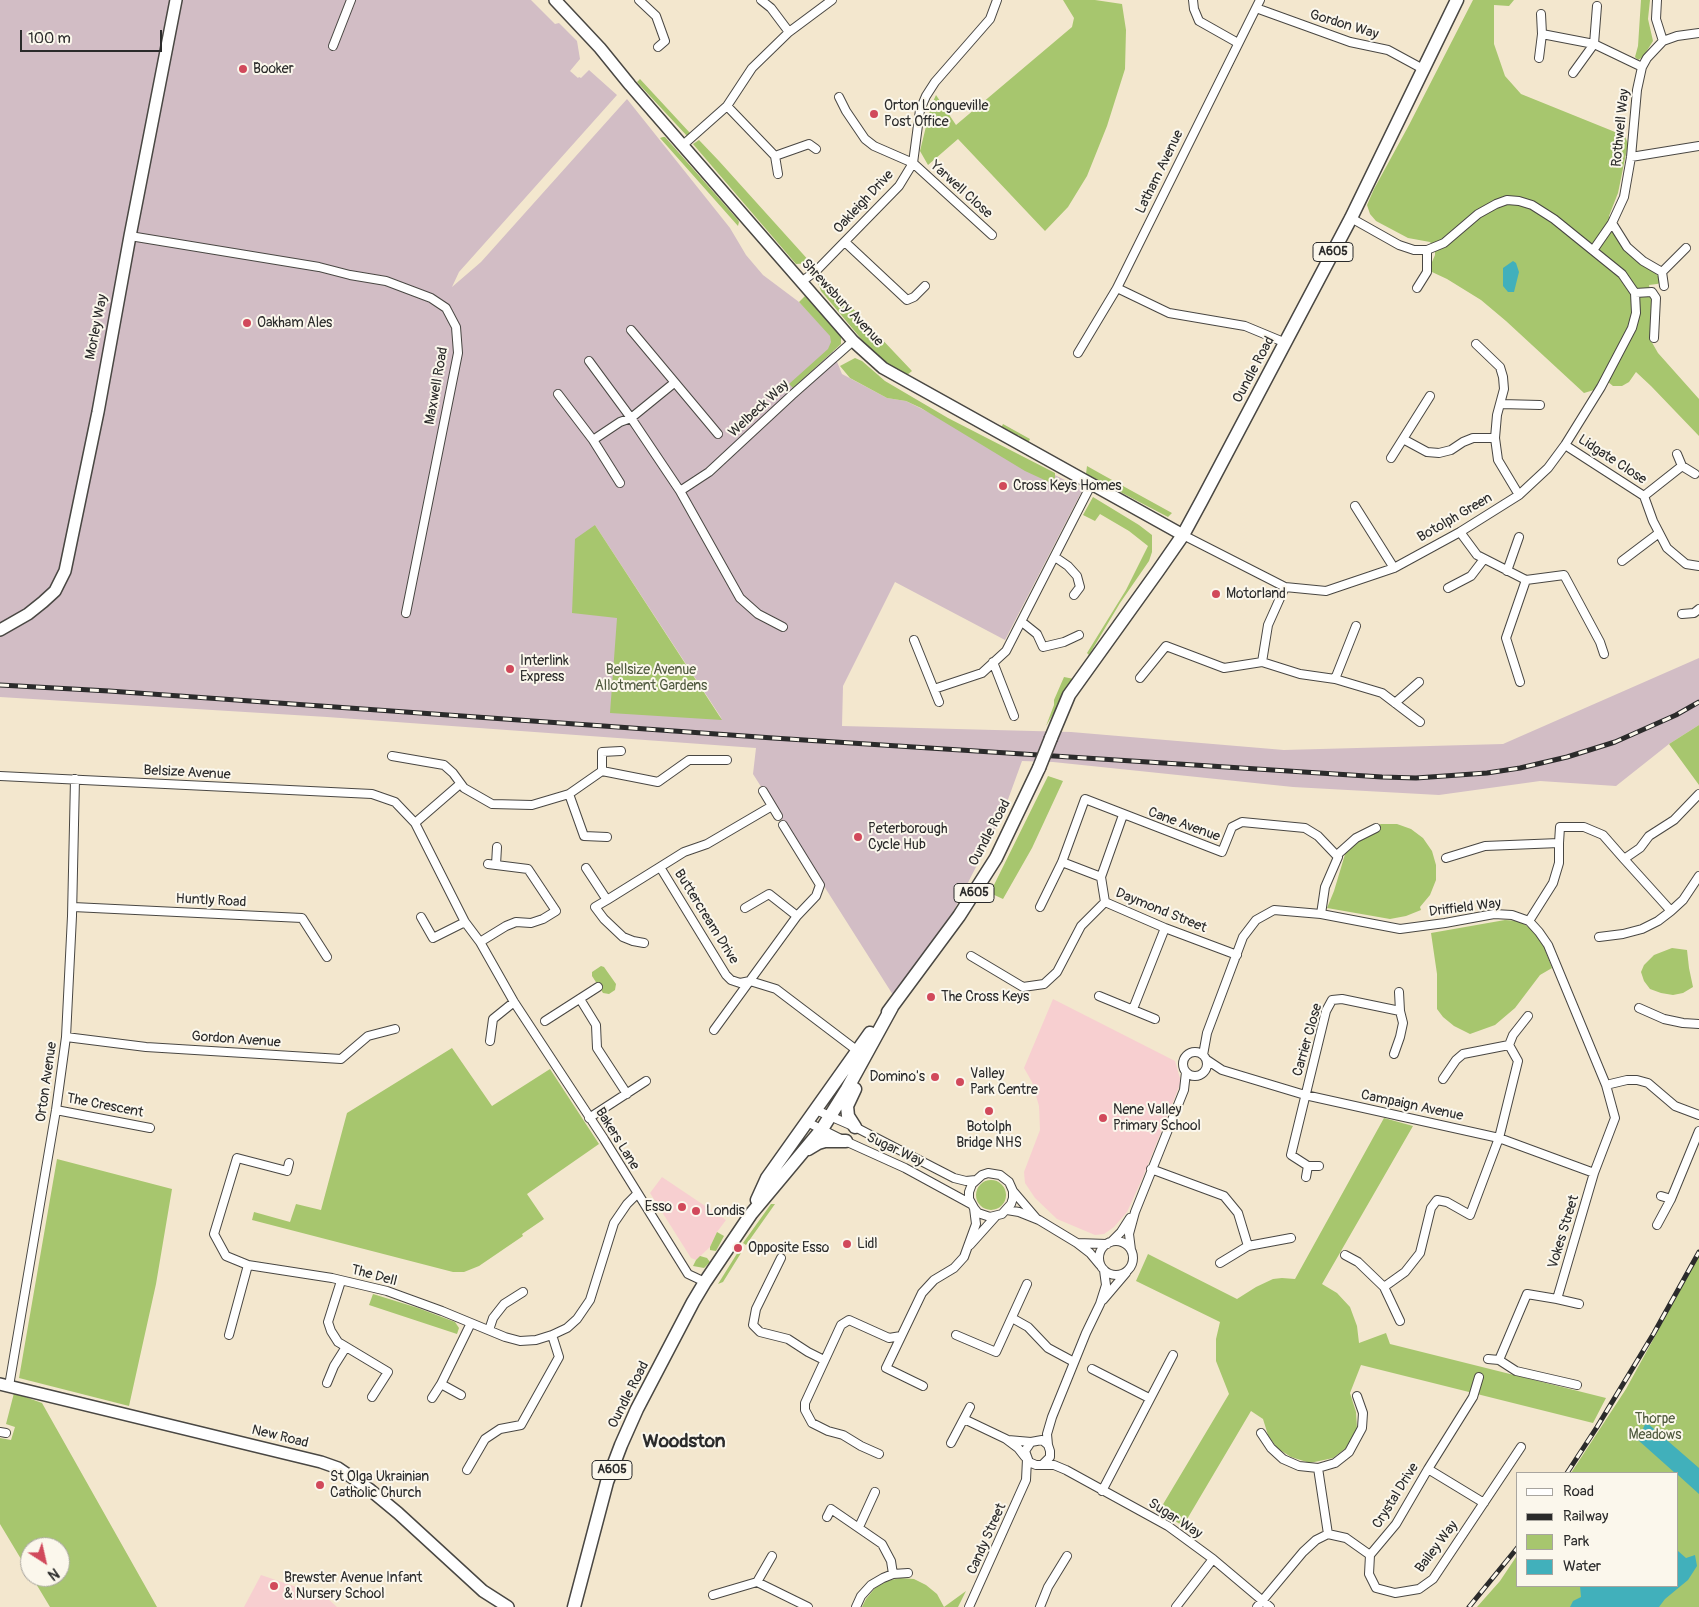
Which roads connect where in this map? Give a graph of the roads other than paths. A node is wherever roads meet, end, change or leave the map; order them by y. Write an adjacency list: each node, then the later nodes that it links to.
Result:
1 (176, 0): 39 (street, Morley Way)
2 (351, 0): 21 (street)
3 (555, 0): 29 (street, Shrewsbury Avenue)
4 (639, 0): 22 (street)
5 (761, 0): 15 (street)
6 (832, 0): 15 (street)
7 (997, 0): 34 (street, Oakleigh Drive)
8 (1193, 0): 19 (street)
9 (1260, 0): 13 (street, Latham Avenue)
10 (1457, 0): 25 (main road, Oundle Road / A605)
11 (1657, 0): 18 (street)
12 (1598, 6): 20 (street)
13 (1256, 8): 19 (street, Latham Avenue); 25 (street, Gordon Way)
14 (1541, 14): 16 (street)
15 (789, 32): 28 (street)
16 (1542, 34): 20 (street); 23 (street)
17 (1699, 34): 18 (street)
18 (1663, 41): 24 (street, Rothwell Way)
19 (1238, 44): 48 (street, Latham Avenue)
20 (1594, 44): 24 (street); 26 (street)
21 (333, 46)
22 (658, 47)
23 (1539, 58)
24 (1642, 66): 33 (street, Rothwell Way)
25 (1423, 69): 36 (main road, Oundle Road / A605)
26 (1573, 74)
27 (839, 97): 34 (street, Yarwell Close)
28 (727, 106): 29 (street); 32 (street)
29 (683, 146): 45 (street, Shrewsbury Avenue)
30 (1699, 146): 33 (street)
31 (816, 149): 32 (street)
32 (775, 156): 35 (street)
33 (1631, 157): 37 (street, Rothwell Way)
34 (913, 163): 38 (street, Yarwell Close); 40 (street, Oakleigh Drive)
35 (778, 174)
36 (1351, 218): 42 (street); 54 (main road, Oundle Road / A605)
37 (1612, 223): 43 (street, Rothwell Way); 44 (street)
38 (992, 235)
39 (130, 236): 94 (street, Maxwell Road); 99 (street, Morley Way)
40 (845, 242): 45 (street, Oakleigh Drive); 46 (street)
41 (1686, 248): 44 (street)
42 (1427, 250): 43 (street); 49 (street)
43 (1594, 250): 50 (street)
44 (1662, 272): 47 (street)
45 (801, 282): 53 (street, Shrewsbury Avenue)
46 (925, 286)
47 (1664, 286)
48 (1117, 288): 54 (street); 56 (street, Latham Avenue)
49 (1417, 288)
50 (1635, 293): 52 (street); 68 (street, Botolph Green)
51 (631, 330): 58 (street, Welbeck Way)
52 (1654, 338)
53 (853, 341): 74 (street, Shrewsbury Avenue); 75 (street, Welbeck Way)
54 (1286, 343): 81 (main road, Oundle Road / A605)
55 (1476, 344): 61 (street)
56 (1078, 353)
57 (589, 361): 63 (street)
58 (674, 383): 63 (street); 64 (street, Welbeck Way)
59 (558, 394): 67 (street)
60 (1430, 396): 66 (street)
61 (1501, 404): 62 (street); 65 (street)
62 (1540, 405)
63 (631, 418): 67 (street); 75 (street)
64 (718, 434)
65 (1495, 438): 66 (street); 76 (street)
66 (1402, 439): 70 (street)
67 (593, 440): 73 (street)
68 (1565, 444): 76 (street, Botolph Green); 77 (street, Lidgate Close)
69 (1678, 454): 71 (street)
70 (1391, 458)
71 (1682, 466): 72 (street); 77 (street, Lidgate Close)
72 (1695, 474)
73 (620, 483)
74 (1092, 483): 81 (street, Shrewsbury Avenue); 83 (street)
75 (680, 491): 98 (street)
76 (1519, 495): 79 (street, Botolph Green)
77 (1644, 496): 80 (street, Lidgate Close)
78 (1355, 506): 87 (street)
79 (1460, 532): 84 (street); 87 (street, Botolph Green)
80 (1659, 533): 85 (street); 86 (street, Lidgate Close)
81 (1183, 535): 90 (street, Botolph Green); 170 (main road, Oundle Road / A605, bridge)
82 (1519, 537): 88 (street)
83 (1055, 557): 92 (street); 96 (street)
84 (1484, 559): 88 (street); 91 (street)
85 (1622, 561)
86 (1699, 566)
87 (1394, 568): 90 (street, Botolph Green)
88 (1507, 571): 89 (street)
89 (1526, 580): 102 (street); 108 (street)
90 (1286, 587): 104 (street)
91 (1448, 588)
92 (1074, 595)
93 (1699, 609): 95 (street)
94 (406, 613)
95 (1682, 614)
96 (1022, 622): 100 (street); 103 (street)
97 (1356, 626): 106 (street)
98 (783, 627)
99 (0, 630)
100 (1079, 635)
101 (914, 640): 109 (street)
102 (1604, 654)
103 (993, 662): 109 (street); 112 (street)
104 (1262, 662): 105 (street); 106 (street)
105 (1140, 678)
106 (1335, 679): 111 (street)
107 (1419, 682): 111 (street)
108 (1520, 682)
109 (934, 689): 110 (street)
110 (939, 702)
111 (1395, 703): 113 (street)
112 (1014, 716)
113 (1420, 722)
114 (621, 751): 117 (street)
115 (392, 756): 120 (street)
116 (727, 760): 117 (street)
117 (602, 771): 123 (street)
118 (0, 776): 119 (street, Belsize Avenue)
119 (74, 779): 122 (street, Belsize Avenue); 146 (street, Orton Avenue)
120 (460, 784): 123 (street); 128 (street)
121 (763, 791): 125 (street)
122 (372, 794): 128 (street, Bakers Lane)
123 (569, 794): 131 (street)
124 (1699, 794): 136 (street)
125 (772, 806): 127 (street); 140 (street, Buttercream Drive)
126 (1123, 815): 134 (street, Cane Avenue); 137 (street, Cane Avenue); 143 (street, Daymond Street)
127 (778, 816)
128 (415, 822): 156 (street, Bakers Lane)
129 (783, 825): 152 (street)
130 (1376, 828): 134 (street)
131 (608, 837)
132 (1559, 842): 135 (street); 136 (street); 155 (street)
133 (497, 847): 139 (street)
134 (1337, 854): 151 (street)
135 (1446, 858)
136 (1624, 859): 150 (street)
137 (1062, 862): 143 (street); 147 (street)
138 (488, 864): 139 (street)
139 (496, 865): 149 (street)
140 (660, 867): 144 (street); 164 (street, Buttercream Drive)
141 (586, 868): 144 (street)
142 (1699, 876): 150 (street)
143 (1100, 877): 145 (street, Daymond Street)
144 (607, 900): 160 (street)
145 (1105, 902): 157 (street, Daymond Street); 162 (street)
146 (72, 907): 163 (street, Huntly Road); 181 (street, Orton Avenue)
147 (1040, 907)
148 (745, 908): 152 (street)
149 (556, 911): 154 (street); 159 (street)
150 (1671, 911): 158 (street)
151 (1321, 914): 155 (street, Driffield Way); 161 (street, Driffield Way)
152 (797, 916): 164 (street)
153 (421, 917): 156 (street)
154 (561, 919)
155 (1529, 921): 194 (street)
156 (465, 922): 159 (street, Bakers Lane)
157 (1165, 928): 161 (street, Daymond Street); 171 (street)
158 (1599, 937)
159 (480, 942): 169 (street, Bakers Lane)
160 (644, 943)
161 (1237, 955): 180 (street, Driffield Way)
162 (971, 956)
163 (327, 957)
164 (750, 981): 179 (street); 185 (street, Buttercream Drive)
165 (598, 987): 168 (street)
166 (1399, 992): 173 (street)
167 (1099, 996): 171 (street)
168 (580, 999): 176 (street); 196 (street)
169 (514, 1002): 182 (street); 202 (street, Bakers Lane)
170 (892, 1007): 185 (main road, Oundle Road / A605); 204 (main road)
171 (1133, 1008): 175 (street)
172 (1639, 1008): 177 (street)
173 (1400, 1011): 186 (street); 197 (street, Carrier Close)
174 (1528, 1016): 183 (street)
175 (1155, 1019)
176 (545, 1021)
177 (1699, 1024)
178 (395, 1029): 181 (street, Gordon Avenue)
179 (714, 1030)
180 (1207, 1034): 184 (street, Driffield Way); 187 (street, Driffield Way)
181 (66, 1037): 198 (street, Orton Avenue)
182 (490, 1041)
183 (1509, 1045): 192 (street); 208 (street)
184 (1195, 1052): 187 (street); 190 (street)
185 (861, 1053): 199 (main road, Oundle Road / A605); 200 (main road, Oundle Road / A605)
186 (1394, 1054)
187 (1205, 1057): 188 (street, Campaign Avenue); 189 (street)
188 (1222, 1070): 189 (street, Campaign Avenue); 197 (street, Campaign Avenue)
189 (1206, 1071): 191 (street)
190 (1186, 1072): 191 (street); 195 (street)
191 (1197, 1076): 195 (street)
192 (1443, 1079)
193 (646, 1081): 196 (street)
194 (1606, 1085): 201 (street); 215 (street)
195 (1184, 1090): 214 (street)
196 (626, 1094): 202 (street)
197 (1305, 1095): 208 (street, Campaign Avenue); 212 (street)
198 (56, 1110): 205 (street, The Crescent); 267 (street, Orton Avenue)
199 (816, 1110): 200 (street, Sugar Way); 203 (main road, Oundle Road / A605)
200 (831, 1115): 204 (street, Sugar Way); 206 (main road, Oundle Road / A605)
201 (1699, 1115)
202 (589, 1118): 219 (street, Bakers Lane)
203 (807, 1122): 206 (street, Sugar Way); 225 (main road, Oundle Road / A605)
204 (855, 1127): 217 (street, Sugar Way)
205 (150, 1128)
206 (822, 1129): 209 (street, Sugar Way); 210 (main road, Oundle Road / A605)
207 (1699, 1131): 221 (street)
208 (1498, 1138): 215 (street, Campaign Avenue); 244 (street)
209 (846, 1141): 210 (main road); 222 (street, Sugar Way)
210 (802, 1153): 225 (main road, Oundle Road / A605)
211 (289, 1163): 238 (street, The Dell)
212 (1308, 1166): 213 (street); 216 (street)
213 (1319, 1166)
214 (1151, 1169): 224 (street); 232 (street)
215 (1594, 1173): 246 (street, Vokes Street)
216 (1306, 1177)
217 (976, 1180): 218 (street); 222 (street)
218 (1013, 1191): 223 (street); 227 (street)
219 (636, 1194): 242 (street, Bakers Lane); 254 (street, The Dell)
220 (1661, 1196): 221 (street)
221 (1671, 1199): 228 (street)
222 (972, 1206): 226 (street); 233 (street)
223 (1007, 1210): 226 (street); 227 (street)
224 (1135, 1212): 231 (street); 234 (street)
225 (751, 1214): 242 (main road, Oundle Road / A605)
226 (996, 1216): 233 (street)
227 (1039, 1220): 230 (street)
228 (1658, 1225)
229 (1291, 1238): 232 (street)
230 (1077, 1242): 231 (street); 239 (street)
231 (1109, 1243): 234 (street); 239 (street)
232 (1248, 1246): 237 (street)
233 (967, 1248): 256 (street)
234 (1131, 1250): 240 (street)
235 (1345, 1255): 244 (street)
236 (781, 1258): 260 (street)
237 (1220, 1264)
238 (248, 1265): 241 (street, The Dell); 253 (street)
239 (1102, 1268): 240 (street); 247 (street)
240 (1126, 1272): 247 (street)
241 (341, 1280): 251 (street, The Dell); 257 (street)
242 (705, 1282): 308 (main road, Oundle Road / A605)
243 (1027, 1284): 249 (street)
244 (1384, 1288): 250 (street)
245 (523, 1292): 252 (street)
246 (1556, 1299): 248 (street); 261 (street)
247 (1100, 1304): 262 (street)
248 (1579, 1304)
249 (1012, 1318): 255 (street); 262 (street)
250 (1400, 1321)
251 (471, 1322): 252 (street, The Dell); 266 (street)
252 (489, 1330): 254 (street, The Dell)
253 (229, 1335)
254 (552, 1335): 289 (street)
255 (956, 1335)
256 (901, 1336): 260 (street); 269 (street)
257 (346, 1347): 265 (street); 272 (street)
258 (1173, 1355): 274 (street)
259 (1488, 1358): 261 (street)
260 (824, 1360): 284 (street)
261 (1499, 1360): 268 (street)
262 (1074, 1362): 276 (street)
263 (1092, 1369): 274 (street)
264 (1479, 1377): 288 (street, Crystal Drive)
265 (327, 1383)
266 (441, 1384): 270 (street); 273 (street)
267 (5, 1385): 307 (street, New Road)
268 (1576, 1385)
269 (923, 1386)
270 (461, 1395)
271 (1357, 1396): 287 (street)
272 (372, 1397)
273 (432, 1398)
274 (1149, 1398): 292 (street)
275 (970, 1407): 277 (street)
276 (1052, 1418): 280 (street); 283 (street)
277 (964, 1419): 279 (street); 281 (street)
278 (1261, 1433): 287 (street)
279 (1006, 1439): 280 (street); 285 (street)
280 (1032, 1441): 283 (street); 285 (street)
281 (951, 1443)
282 (1521, 1447): 294 (street, Bailey Way)
283 (1049, 1448): 286 (street); 290 (street, Sugar Way)
284 (879, 1454)
285 (1027, 1459): 286 (street); 291 (street, Candy Street)
286 (1042, 1464): 290 (street, Sugar Way); 291 (street, Candy Street)
287 (1318, 1468): 297 (street)
288 (1428, 1469): 294 (street); 298 (street, Crystal Drive)
289 (467, 1470)
290 (1066, 1470): 292 (street, Sugar Way)
291 (1026, 1480): 311 (street, Candy Street)
292 (1102, 1490): 301 (street, Sugar Way)
293 (875, 1492): 296 (street)
294 (1484, 1503): 298 (street, Bailey Way)
295 (827, 1517): 296 (street)
296 (859, 1527): 303 (street)
297 (1328, 1534): 298 (street); 306 (street)
298 (1370, 1555)
299 (772, 1556): 304 (street)
300 (1067, 1556): 312 (street)
301 (1213, 1560): 306 (street, Sugar Way); 313 (street)
302 (908, 1573): 303 (street)
303 (893, 1574): 310 (street)
304 (757, 1582): 305 (street); 309 (street)
305 (713, 1595)
306 (1260, 1604): 314 (street, Sugar Way)
307 (508, 1607)
308 (574, 1607)
309 (808, 1607)
310 (856, 1607)
311 (969, 1607)
312 (1040, 1607)
313 (1176, 1607)
314 (1270, 1607)

